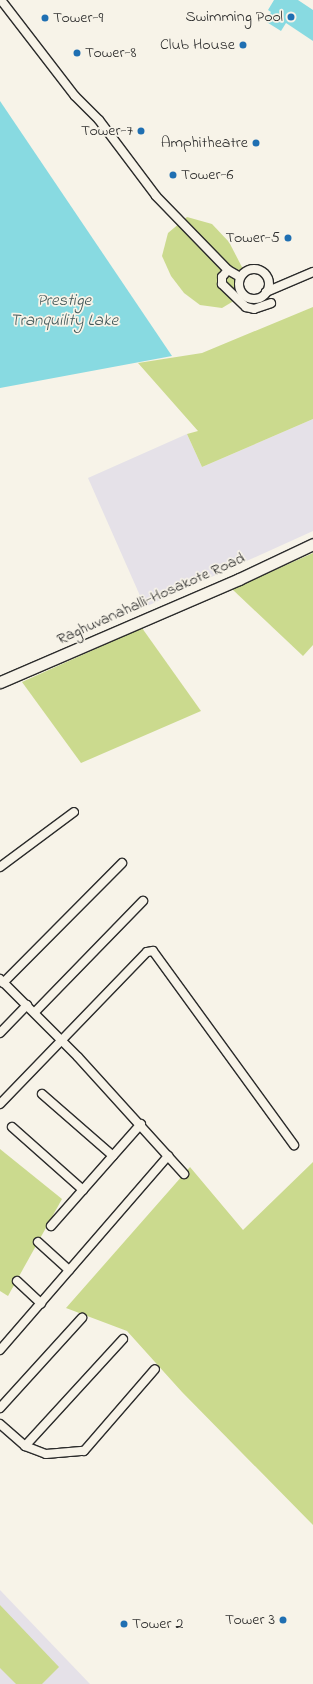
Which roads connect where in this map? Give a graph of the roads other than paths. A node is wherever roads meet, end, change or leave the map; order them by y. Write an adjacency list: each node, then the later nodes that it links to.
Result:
1 (1, 0): 2 (street)
2 (228, 270): 4 (street); 6 (street)
3 (313, 272): 5 (street)
4 (240, 276): 5 (street); 5 (street)
5 (266, 292)
6 (271, 303)
7 (313, 544): 8 (main road, Raghuvanahalli-Hosakote Road)
8 (0, 682)
9 (74, 812): 11 (street)
10 (122, 863): 13 (street)
11 (0, 867)
12 (143, 901): 15 (street)
13 (2, 981): 14 (street)
14 (27, 1005): 15 (street); 16 (street)
15 (35, 1012): 17 (street)
16 (0, 1033)
17 (61, 1040): 19 (street); 20 (street); 22 (street)
18 (42, 1094): 23 (street)
19 (0, 1104)
20 (141, 1124): 23 (street); 24 (street)
21 (12, 1127): 26 (street)
22 (294, 1145)
23 (113, 1156): 26 (street)
24 (168, 1156): 25 (street); 29 (street)
25 (184, 1174)
26 (83, 1190): 27 (street)
27 (51, 1226)
28 (38, 1242): 29 (street)
29 (69, 1270): 31 (street)
30 (17, 1280): 31 (street)
31 (40, 1303): 34 (street)
32 (82, 1318): 36 (street)
33 (123, 1339): 38 (street)
34 (0, 1350)
35 (155, 1369): 38 (street)
36 (0, 1408)
37 (0, 1424): 38 (street)
38 (25, 1446)

